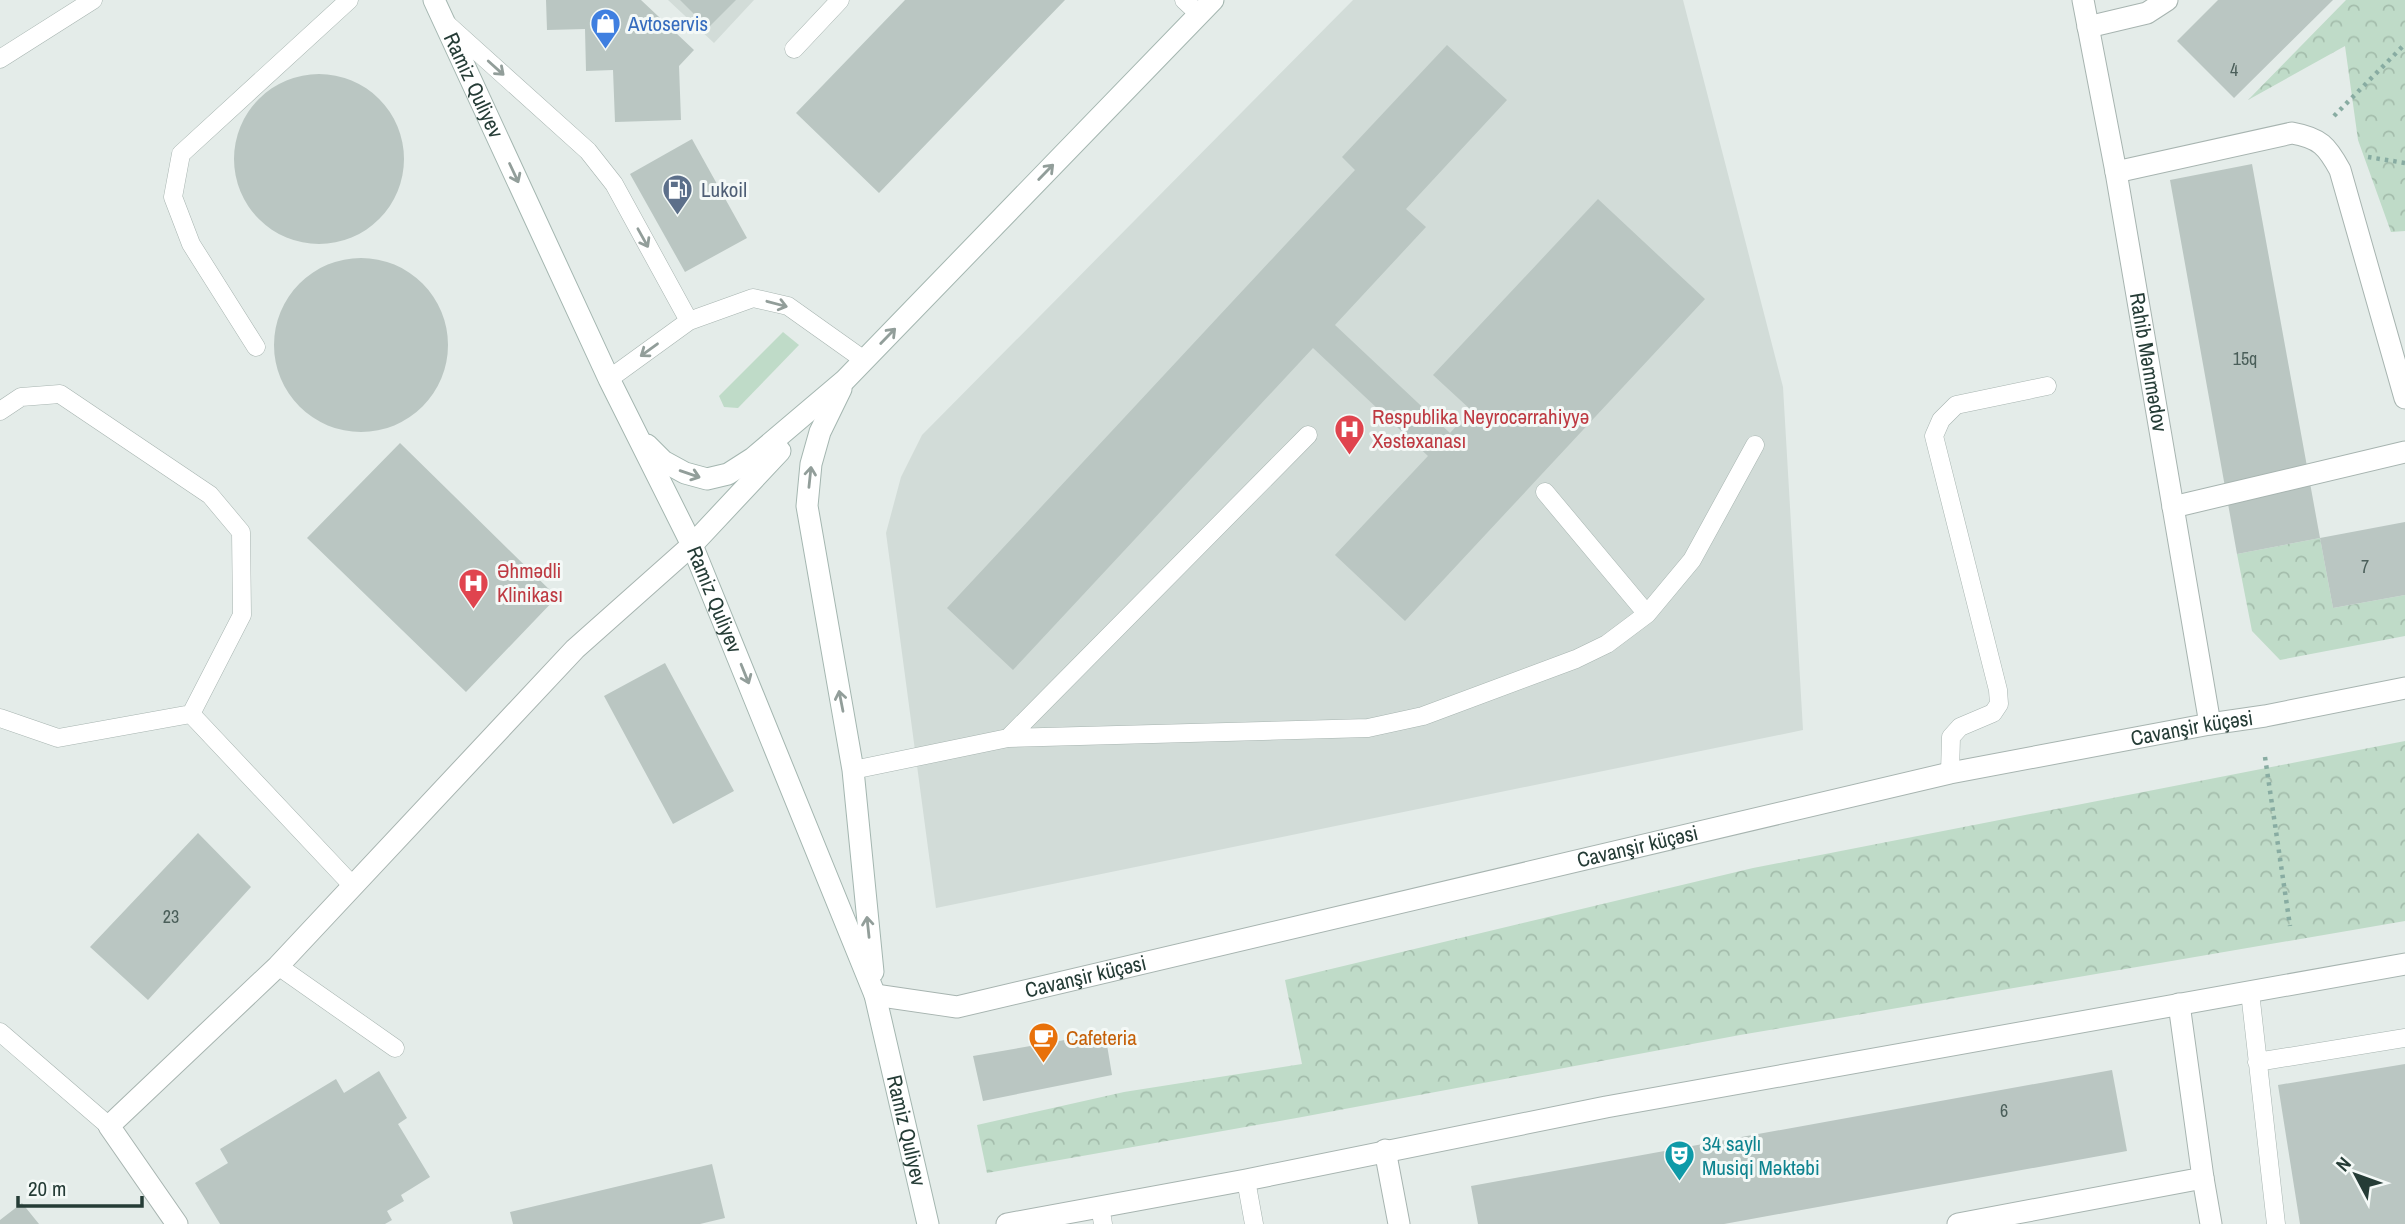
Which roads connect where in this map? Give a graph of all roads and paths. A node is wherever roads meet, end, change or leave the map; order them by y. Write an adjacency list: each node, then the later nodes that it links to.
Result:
1 (93, 0): 12 (lane)
2 (349, 0): 16 (lane)
3 (434, 0): 8 (street, Ramiz Quliyev)
4 (840, 0): 11 (lane)
5 (2083, 0): 9 (street, Rahib Məmmədov)
6 (2167, 0): 9 (street)
7 (1199, 5): 17 (street, one-way to 7)
8 (445, 23): 15 (lane, one-way to 15); 18 (street, Ramiz Quliyev, one-way to 18)
9 (2088, 27): 14 (street, Rahib Məmmədov)
10 (2405, 44): 13 (path)
11 (794, 49)
12 (0, 59)
13 (2314, 137): 14 (street); 21 (street)
14 (2116, 172): 28 (street, Rahib Məmmədov)
15 (689, 321): 17 (lane, one-way to 17); 18 (lane, one-way to 18)
16 (256, 347)
17 (864, 360): 19 (street)
18 (609, 379): 23 (street, Ramiz Quliyev)
19 (845, 380): 23 (street, one-way to 19); 29 (street); 37 (street, one-way to 19)
20 (2047, 386): 38 (lane)
21 (2405, 398)
22 (0, 411): 32 (lane)
23 (636, 433): 29 (street, Ramiz Quliyev)
24 (1307, 435): 35 (lane)
25 (1755, 445): 30 (lane)
26 (2405, 452): 28 (street)
27 (1545, 492): 30 (lane)
28 (2173, 507): 34 (street, Rahib Məmmədov)
29 (692, 545): 39 (street); 44 (street, Ramiz Quliyev, one-way to 44)
30 (1647, 614): 35 (lane)
31 (2405, 688): 34 (street, Cavanşir küçəsi)
32 (191, 714): 33 (lane); 39 (lane)
33 (0, 718)
34 (2210, 724): 38 (street, Cavanşir küçəsi)
35 (1008, 738): 37 (lane)
36 (2265, 757): 40 (path)
37 (853, 770): 44 (street, one-way to 37)
38 (1950, 773): 44 (street, Cavanşir küçəsi)
39 (352, 885): 42 (street)
40 (2290, 926)
41 (2405, 964): 43 (street)
42 (278, 965): 48 (lane); 50 (street)
43 (2250, 992): 45 (street); 49 (lane)
44 (875, 995): 56 (street, Ramiz Quliyev)
45 (2179, 1004): 51 (street); 52 (street)
46 (0, 1032): 50 (lane)
47 (2405, 1038): 49 (lane)
48 (395, 1048)
49 (2257, 1062): 62 (lane)
50 (109, 1126): 55 (street)
51 (1385, 1150): 53 (street); 59 (street)
52 (2203, 1178): 60 (street); 61 (street)
53 (1247, 1180): 54 (street); 58 (lane)
54 (1101, 1215): 57 (street)
55 (177, 1224)
56 (928, 1224)
57 (1007, 1224)
58 (1254, 1224)
59 (1399, 1224)
60 (1958, 1224)
61 (2211, 1224)
62 (2276, 1224)

